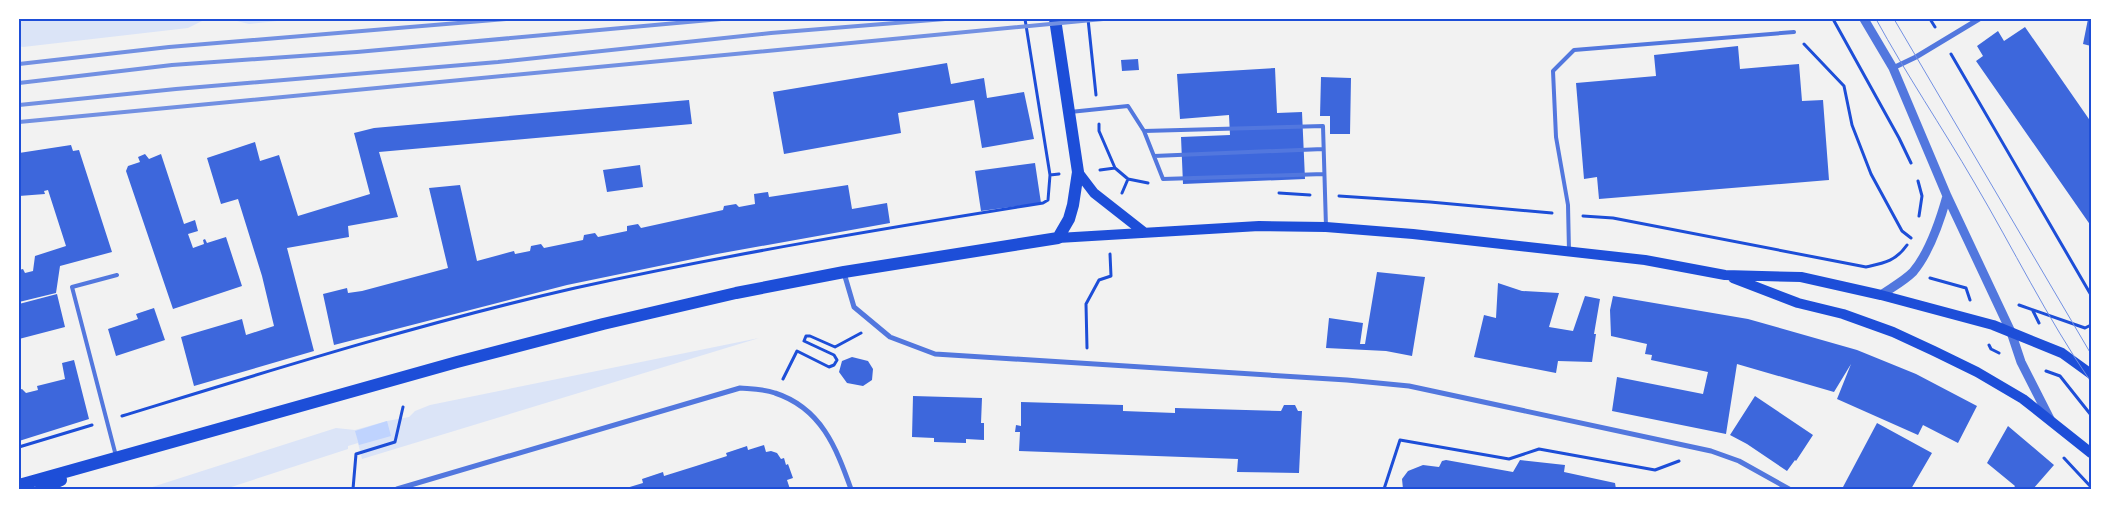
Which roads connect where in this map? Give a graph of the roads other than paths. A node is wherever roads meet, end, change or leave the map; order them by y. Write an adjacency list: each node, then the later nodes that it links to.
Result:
1 (1055, 19): 6 (main road)
2 (1864, 19): 5 (street)
3 (1979, 19): 5 (street)
4 (1794, 32): 16 (lane)
5 (1893, 68): 12 (street)
6 (1069, 113): 7 (lane); 10 (main road)
7 (1144, 131): 8 (lane); 9 (lane)
8 (1324, 150): 9 (lane); 11 (lane)
9 (1154, 156): 11 (lane)
10 (1078, 172): 14 (main road); 15 (main road)
11 (1324, 174): 13 (lane)
12 (1947, 196): 20 (street); 21 (street)
13 (1326, 227): 14 (main road); 16 (main road)
14 (1145, 233): 15 (main road)
15 (1058, 238): 17 (main road)
16 (1569, 253): 19 (main road)
17 (844, 272): 25 (main road); 31 (street)
18 (117, 275): 25 (lane)
19 (1725, 275): 20 (main road); 23 (main road)
20 (1881, 295): 21 (main road)
21 (2011, 332): 22 (main road); 23 (street)
22 (2091, 374)
23 (2052, 422): 24 (main road)
24 (2091, 453)
25 (117, 458): 26 (main road)
26 (97, 464): 27 (main road); 28 (main road)
27 (19, 486)
28 (41, 489)
29 (397, 489): 30 (street)
30 (850, 489)
31 (1789, 489)

